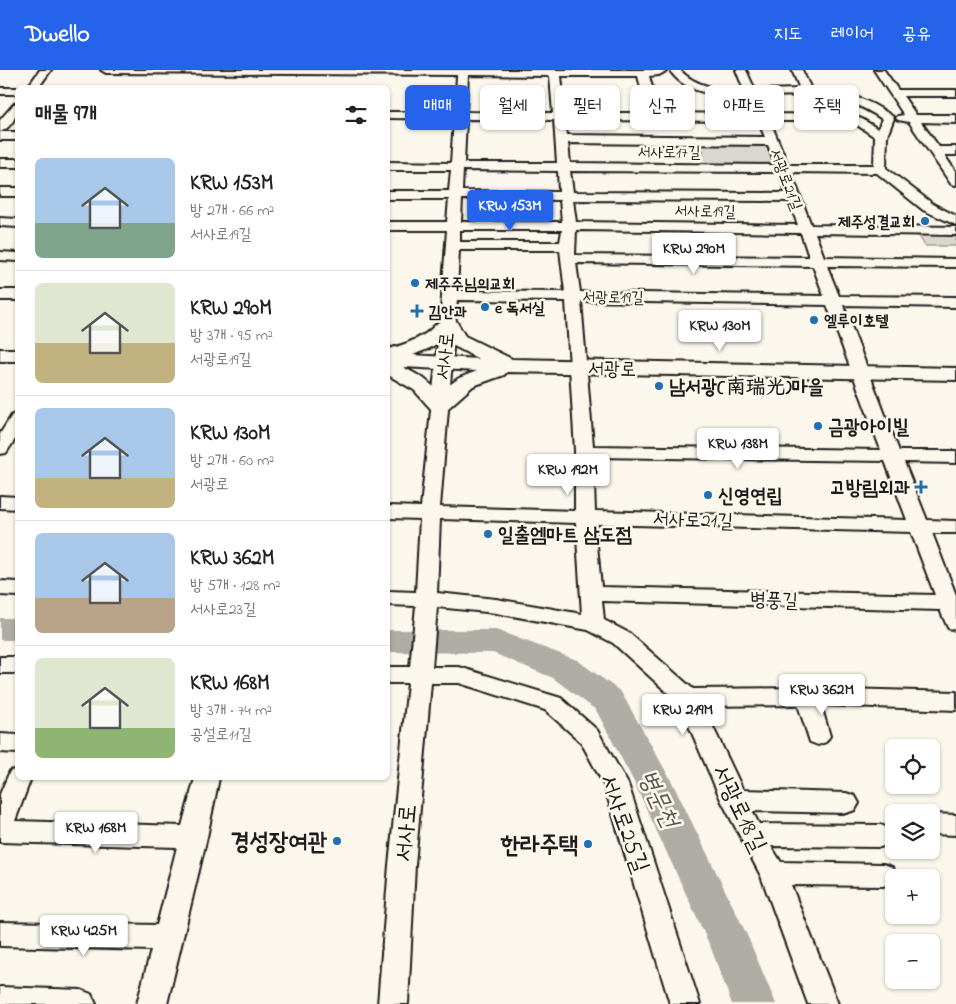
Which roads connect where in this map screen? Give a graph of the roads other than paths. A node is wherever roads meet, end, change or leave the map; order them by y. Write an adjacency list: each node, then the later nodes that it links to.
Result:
1 (46, 70): 12 (street)
2 (106, 70): 9 (street)
3 (671, 70): 10 (street); 18 (street)
4 (741, 70): 16 (street, 서광로21길)
5 (796, 70): 17 (street)
6 (879, 70): 21 (street)
7 (463, 71): 8 (street); 11 (street); 13 (street, 서사로)
8 (555, 71): 10 (street); 14 (street, 서광로19길)
9 (208, 73): 11 (street)
10 (643, 73): 15 (street)
11 (382, 74)
12 (34, 85)
13 (463, 85)
14 (556, 85)
15 (646, 85)
16 (747, 85)
17 (804, 85)
18 (705, 88)
19 (0, 90): 20 (street)
20 (15, 91)
21 (894, 92): 22 (street); 31 (street)
22 (956, 92)
23 (859, 101): 30 (street)
24 (15, 111): 33 (street)
25 (390, 115): 26 (street)
26 (405, 115)
27 (470, 115): 28 (street)
28 (555, 116)
29 (784, 117): 39 (street)
30 (888, 118): 31 (street); 39 (street)
31 (912, 118): 32 (street); 42 (street)
32 (956, 119)
33 (0, 128)
34 (461, 130): 47 (street, 서사로)
35 (560, 130): 40 (street, 서광로19길)
36 (768, 130): 41 (street, 서광로21길)
37 (0, 136): 38 (street)
38 (15, 136)
39 (881, 136): 50 (street)
40 (561, 139): 41 (street); 48 (street, 서광로19길)
41 (773, 141): 49 (street, 서광로21길)
42 (935, 151): 43 (street); 51 (street)
43 (956, 151)
44 (0, 163): 45 (street)
45 (15, 163)
46 (390, 166): 47 (street, 서사로17길)
47 (458, 166): 48 (street, 서사로17길); 55 (street, 서사로)
48 (564, 167): 49 (street, 서사로17길); 56 (street, 서광로19길)
49 (784, 168): 50 (street, 서사로17길); 57 (street, 서광로21길)
50 (880, 169): 58 (street)
51 (956, 182)
52 (0, 192): 53 (street)
53 (15, 192)
54 (390, 195): 55 (street)
55 (455, 196): 56 (street); 62 (street, 서사로)
56 (566, 196): 57 (street); 63 (street, 서광로19길)
57 (794, 197): 64 (street, 서광로21길)
58 (956, 221)
59 (0, 222): 60 (street)
60 (15, 222)
61 (390, 226): 62 (street, 서사로19길)
62 (453, 226): 63 (street, 서사로19길); 66 (street, 서사로)
63 (569, 226): 64 (street, 서사로19길); 67 (street, 서광로19길)
64 (806, 229): 65 (street, 서사로19길); 70 (street, 서광로21길)
65 (956, 231)
66 (452, 246): 67 (street); 74 (street, 서사로)
67 (569, 253): 70 (street, 서광로19길); 75 (street, 서광로19길)
68 (0, 256): 69 (street)
69 (15, 257)
70 (818, 262): 71 (street); 76 (street, 서광로21길)
71 (956, 263)
72 (0, 295): 73 (street)
73 (15, 295)
74 (449, 295): 75 (street); 78 (street, 서사로)
75 (573, 296): 76 (street, 서광로19길); 85 (street, 서광로19길)
76 (833, 300): 77 (street); 87 (street, 서광로21길)
77 (956, 302)
78 (448, 323): 81 (main road); 83 (street, 서사로); 84 (main road)
79 (0, 355): 80 (main road)
80 (15, 355)
81 (390, 355)
82 (390, 360): 83 (main road, 서광로)
83 (444, 362): 84 (main road, 서광로); 89 (street, 서사로)
84 (511, 366): 85 (main road, 서광로); 89 (main road)
85 (578, 367): 87 (main road, 서광로); 90 (street)
86 (390, 368): 89 (main road)
87 (860, 372): 88 (main road, 서광로); 91 (street, 서광로21길)
88 (956, 374)
89 (439, 404): 96 (street, 서사로)
90 (584, 452): 91 (street); 97 (street)
91 (891, 456): 92 (street); 98 (street, 서광로21길)
92 (956, 457)
93 (0, 502): 94 (street)
94 (15, 503)
95 (390, 512): 96 (street, 서사로21길)
96 (430, 513): 97 (street, 서사로21길); 105 (street, 서사로)
97 (585, 516): 98 (street, 서사로21길); 102 (street)
98 (921, 526): 99 (street, 서사로21길); 104 (street, 서광로21길)
99 (956, 527)
100 (0, 588): 101 (street)
101 (15, 588)
102 (591, 594): 104 (street, 병풍길); 107 (street)
103 (390, 598): 105 (street, 서광로18길)
104 (952, 603): 106 (street, 서광로21길)
105 (426, 606): 107 (street, 서광로18길); 110 (street, 서사로)
106 (956, 623)
107 (592, 624): 113 (street, 서광로18길)
108 (0, 665): 109 (street)
109 (15, 665)
110 (420, 669): 111 (street, 서사로25길); 136 (street, 서사로); 137 (street, 서사로25길)
111 (390, 675)
112 (807, 696): 113 (street); 114 (street); 115 (street)
113 (688, 698): 120 (street, 서광로18길)
114 (956, 701)
115 (818, 736)
116 (0, 743): 117 (street)
117 (15, 744)
118 (18, 780): 124 (street)
119 (207, 780): 128 (street)
120 (734, 800): 121 (street); 126 (street, 서광로18길)
121 (846, 803)
122 (940, 824): 123 (street)
123 (956, 825)
124 (0, 826)
125 (0, 831): 128 (street)
126 (750, 835): 127 (street); 129 (street, 서광로18길)
127 (881, 836)
128 (194, 837): 132 (street)
129 (773, 873): 130 (street); 138 (street, 서광로18길)
130 (883, 875)
131 (0, 934): 132 (street)
132 (168, 938): 135 (street)
133 (0, 1000): 134 (street)
134 (81, 1004)
135 (152, 1004)
136 (393, 1004)
137 (685, 1004)
138 (823, 1004)

